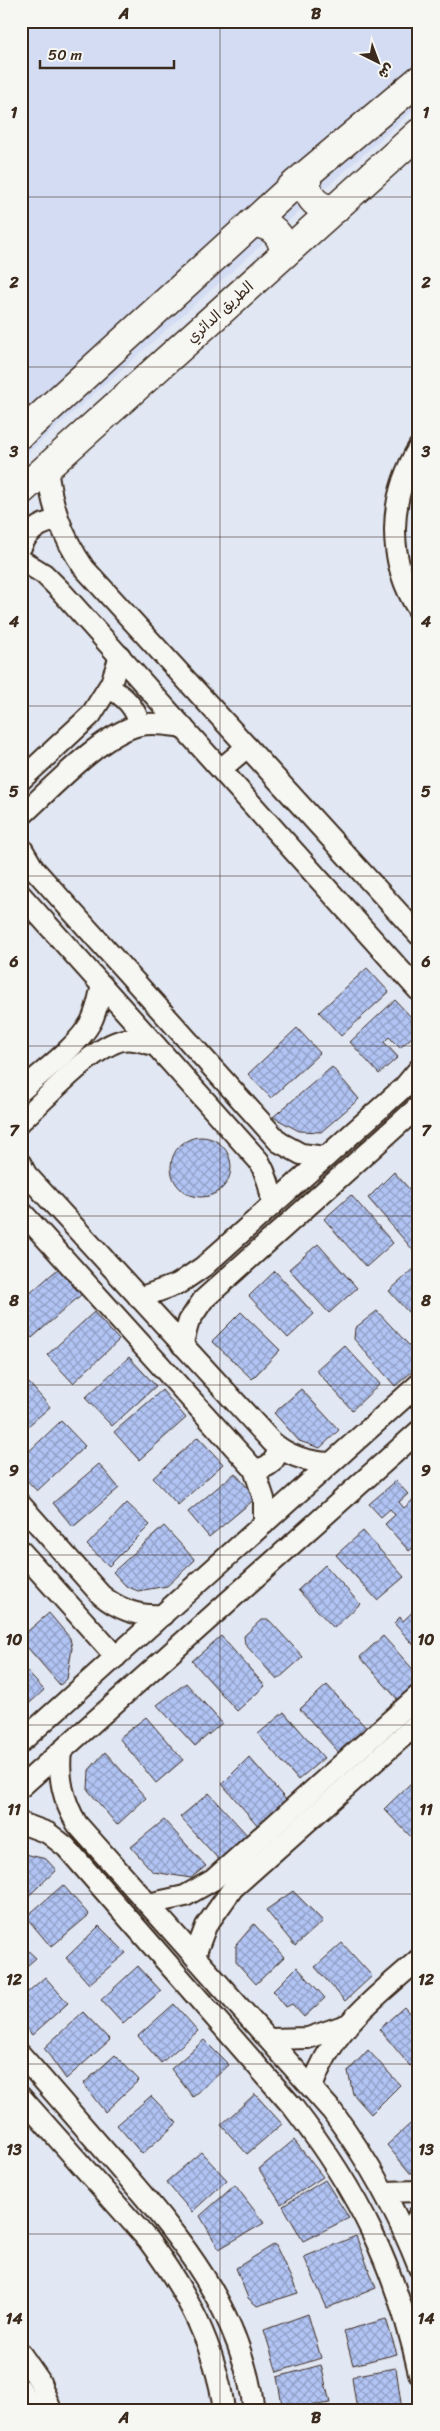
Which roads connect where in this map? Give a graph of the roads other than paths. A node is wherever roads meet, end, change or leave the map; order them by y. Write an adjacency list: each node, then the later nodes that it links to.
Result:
1 (419, 80): 3 (main road)
2 (419, 133): 4 (main road, الطريق الدائري)
3 (308, 174): 4 (main road); 5 (main road)
4 (335, 209): 6 (main road, الطريق الدائري)
5 (252, 224): 6 (main road); 7 (main road)
6 (284, 254): 9 (main road, الطريق الدائري)
7 (21, 434)
8 (419, 447): 14 (street)
9 (48, 466): 10 (main road, الطريق الدائري); 11 (street)
10 (21, 491)
11 (58, 520): 12 (street); 19 (street)
12 (21, 547)
13 (21, 560): 15 (street)
14 (419, 611)
15 (120, 656): 16 (street); 18 (street)
16 (109, 688): 17 (street); 21 (street)
17 (140, 725): 18 (street); 22 (street)
18 (183, 727): 20 (street)
19 (247, 747): 20 (street); 25 (street)
20 (221, 770): 27 (street)
21 (21, 780)
22 (21, 816)
23 (22, 852): 35 (street)
24 (21, 895): 26 (street)
25 (419, 935)
26 (102, 985): 28 (street); 30 (street)
27 (419, 990)
28 (92, 1020): 29 (street); 32 (street)
29 (112, 1043): 30 (street); 34 (street)
30 (156, 1046): 37 (street)
31 (419, 1069): 36 (street)
32 (21, 1091)
33 (419, 1106): 43 (street)
34 (21, 1121)
35 (279, 1142): 36 (street); 37 (street)
36 (326, 1156): 39 (street)
37 (258, 1161): 39 (street)
38 (21, 1164): 42 (street)
39 (272, 1205): 41 (street)
40 (21, 1211): 50 (street)
41 (185, 1280): 42 (street); 43 (street)
42 (140, 1298): 44 (street)
43 (202, 1300): 44 (street)
44 (182, 1344): 48 (street)
45 (419, 1384): 49 (street)
46 (419, 1431): 47 (street)
47 (410, 1445): 56 (street)
48 (278, 1447): 49 (street); 50 (street)
49 (330, 1463): 52 (street)
50 (254, 1469): 52 (street)
51 (21, 1505): 55 (street)
52 (264, 1524): 54 (street)
53 (21, 1551): 57 (street)
54 (198, 1582): 56 (street); 58 (street)
55 (101, 1595): 57 (street); 58 (street)
56 (221, 1608): 63 (street)
57 (79, 1615): 59 (street)
58 (162, 1615): 59 (street)
59 (116, 1657): 62 (street)
60 (419, 1695): 68 (street)
61 (419, 1722): 69 (street)
62 (21, 1742)
63 (61, 1751): 64 (street); 66 (street)
64 (21, 1787)
65 (21, 1823): 67 (street)
66 (77, 1824): 67 (street); 68 (street)
67 (58, 1840): 72 (street)
68 (148, 1904): 69 (street)
69 (195, 1955): 71 (street)
70 (419, 1958): 73 (street)
71 (221, 1985): 72 (street); 74 (street)
72 (200, 2003): 85 (street)
73 (346, 2025): 74 (street); 76 (street)
74 (270, 2039): 76 (street)
75 (21, 2055): 90 (street)
76 (312, 2087): 80 (street)
77 (21, 2097): 78 (street)
78 (30, 2115): 89 (street)
79 (419, 2190): 80 (street)
80 (385, 2192): 82 (street)
81 (419, 2215): 82 (street)
82 (407, 2237): 83 (street)
83 (419, 2268)
84 (21, 2354): 88 (street)
85 (419, 2374)
86 (21, 2389): 87 (street)
87 (31, 2410)
88 (51, 2410)
89 (224, 2410)
90 (254, 2410)

